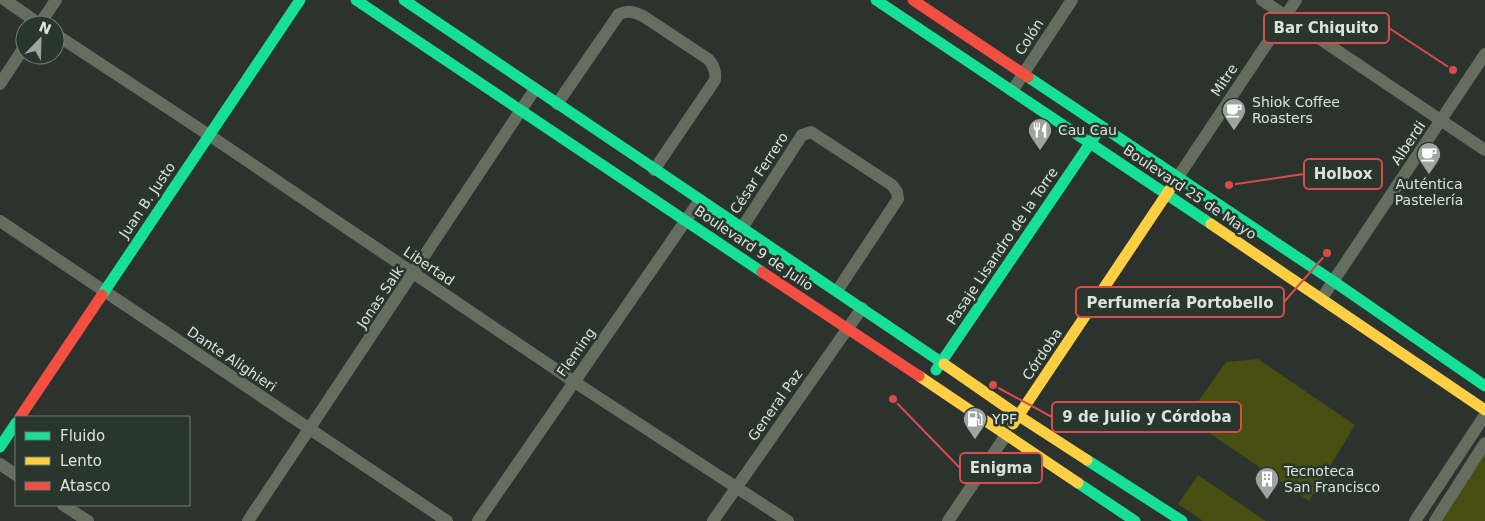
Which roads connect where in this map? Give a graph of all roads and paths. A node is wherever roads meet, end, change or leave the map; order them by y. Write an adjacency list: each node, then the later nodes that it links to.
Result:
1 (5, 0): 11 (street)
2 (56, 0): 12 (street)
3 (300, 0): 25 (main road, Juan B. Justo)
4 (356, 0): 22 (main road, Boulevard 9 de Julio)
5 (404, 0): 19 (main road, Boulevard 9 de Julio)
6 (876, 0): 20 (main road, Boulevard 25 de Mayo)
7 (913, 0): 17 (main road, Boulevard 25 de Mayo)
8 (1072, 0): 17 (street, Colón)
9 (1262, 0): 13 (street)
10 (1296, 0): 13 (street, Mitre)
11 (26, 15)
12 (46, 15)
13 (1285, 16): 23 (street); 29 (street, Mitre)
14 (65, 41): 25 (street, Libertad)
15 (1485, 54): 23 (street, Alberdi)
16 (15, 61): 18 (street)
17 (1023, 74): 20 (street, Colón); 24 (main road, Boulevard 25 de Mayo)
18 (0, 84)
19 (535, 89): 21 (main road, Boulevard 9 de Julio); 22 (street, Jonas Salk)
20 (1012, 91): 26 (main road, Boulevard 25 de Mayo)
21 (557, 104): 28 (main road, Boulevard 9 de Julio); 28 (street)
22 (522, 110): 33 (main road, Boulevard 9 de Julio); 35 (street, Jonas Salk)
23 (1441, 120): 27 (street); 36 (street, Alberdi)
24 (1102, 127): 26 (main road, Pasaje Lisandro de la Torre); 29 (main road, Boulevard 25 de Mayo)
25 (209, 136): 35 (street, Libertad); 37 (main road, Juan B. Justo)
26 (1090, 144): 30 (main road, Boulevard 25 de Mayo); 42 (main road, Pasaje Lisandro de la Torre)
27 (1485, 150)
28 (654, 170): 31 (main road, Boulevard 9 de Julio)
29 (1178, 177): 30 (main road, Córdoba); 36 (main road, Boulevard 25 de Mayo)
30 (1166, 194): 39 (main road, Boulevard 25 de Mayo); 49 (main road, Córdoba)
31 (700, 200): 33 (street, Fleming); 34 (main road, Boulevard 9 de Julio)
32 (0, 221): 37 (street, Dante Alighieri)
33 (686, 221): 41 (main road, Boulevard 9 de Julio); 43 (street, Fleming)
34 (742, 228): 38 (main road, Boulevard 9 de Julio); 38 (street, César Ferrero)
35 (413, 274): 43 (street, Libertad); 51 (street, Jonas Salk)
36 (1333, 281): 39 (street, Alberdi); 45 (main road, Boulevard 25 de Mayo)
37 (104, 291): 48 (main road, Juan B. Justo); 51 (street, Dante Alighieri)
38 (837, 291): 40 (main road, Boulevard 9 de Julio)
39 (1322, 298): 46 (main road, Boulevard 25 de Mayo)
40 (862, 308): 41 (street, General Paz); 42 (main road, Boulevard 9 de Julio)
41 (846, 329): 44 (main road, Boulevard 9 de Julio); 57 (street, General Paz)
42 (942, 362): 44 (main road, Pasaje Lisandro de la Torre); 49 (main road, Boulevard 9 de Julio)
43 (574, 381): 57 (street, Libertad); 62 (street, Fleming)
44 (928, 383): 52 (main road, Boulevard 9 de Julio)
45 (1485, 386)
46 (1485, 410)
47 (1485, 415): 68 (street)
48 (21, 416)
49 (1019, 416): 52 (main road, Córdoba); 67 (main road, Boulevard 9 de Julio)
50 (15, 424): 54 (main road)
51 (310, 429): 60 (street, Jonas Salk); 61 (street, Dante Alighieri)
52 (1006, 435): 65 (street, Córdoba); 66 (main road, Boulevard 9 de Julio)
53 (1485, 443): 69 (street)
54 (0, 447)
55 (0, 464): 56 (street)
56 (15, 474)
57 (736, 486): 63 (street, General Paz); 64 (street, Libertad)
58 (65, 506): 59 (street)
59 (88, 521)
60 (248, 521)
61 (447, 521)
62 (478, 521)
63 (712, 521)
64 (788, 521)
65 (948, 521)
66 (1135, 521)
67 (1182, 521)
68 (1415, 521)
69 (1435, 521)

